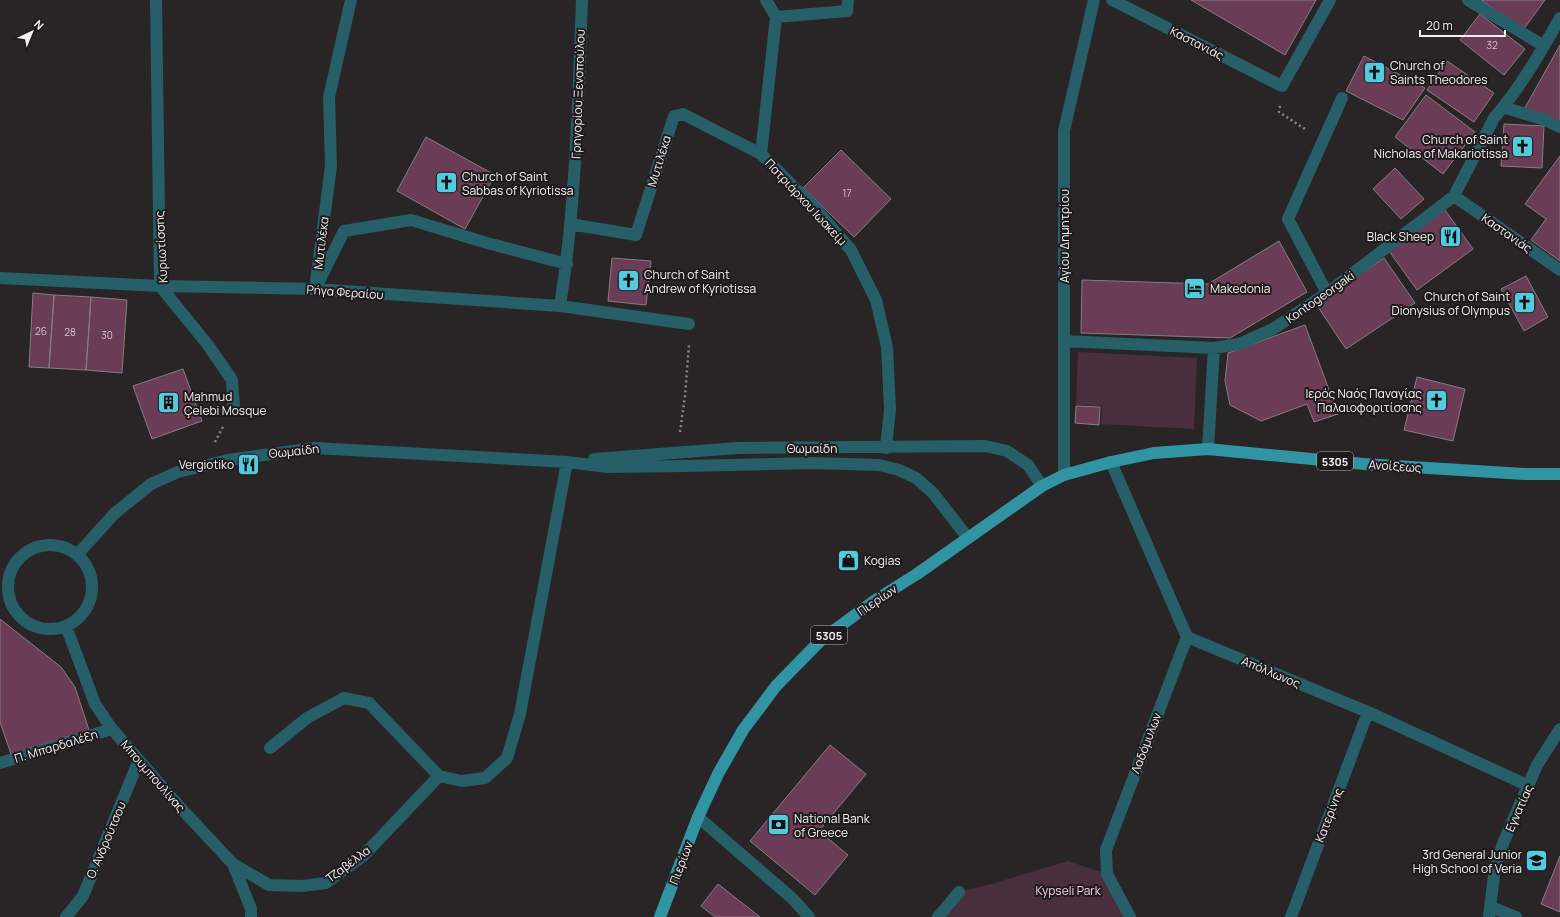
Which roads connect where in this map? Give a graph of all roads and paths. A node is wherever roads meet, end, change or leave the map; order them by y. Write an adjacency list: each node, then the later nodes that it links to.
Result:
1 (156, 0): 24 (street, Κυριωτίσσης)
2 (351, 0): 25 (street, Μυτιλέκα)
3 (582, 0): 20 (street, Γρηγορίου Ξενοπούλου)
4 (766, 0): 10 (street)
5 (848, 0): 10 (street)
6 (1094, 0): 29 (street, Αγίου Δημητρίου)
7 (1112, 0): 13 (street, Καστανιάς)
8 (1330, 0): 13 (street)
9 (1468, 0): 12 (street)
10 (776, 17): 18 (street, Πατριάρχου Ιωακείμ)
11 (1560, 18): 12 (street, Kontogeorgaki)
12 (1544, 46): 15 (street, Kontogeorgaki)
13 (1282, 86): 17 (path)
14 (1342, 98): 17 (street)
15 (1503, 108): 16 (street); 19 (street, Kontogeorgaki)
16 (1560, 127)
17 (1323, 141): 26 (street)
18 (761, 154): 20 (street, Μυτιλέκα); 32 (street, Πατριάρχου Ιωακείμ)
19 (1454, 196): 22 (street, Καστανιάς); 26 (street, Kontogeorgaki)
20 (570, 224): 21 (street, Γρηγορίου Ξενοπούλου)
21 (567, 264): 25 (street, Μυτιλέκα); 27 (street, Γρηγορίου Ξενοπούλου)
22 (1560, 270)
23 (0, 278): 24 (street, Ρήγα Φεραίου)
24 (160, 286): 25 (street, Ρήγα Φεραίου); 31 (street, Κυριωτίσσης)
25 (315, 289): 27 (street, Ρήγα Φεραίου)
26 (1327, 294): 30 (street, Kontogeorgaki)
27 (560, 306): 28 (street, Ρήγα Φεραίου)
28 (690, 324): 34 (path)
29 (1064, 341): 30 (street, Kontogeorgaki); 39 (street, Αγίου Δημητρίου)
30 (1214, 348): 33 (street)
31 (234, 409): 37 (path)
32 (886, 448): 34 (street, Θωμαίδη); 40 (street, Θωμαίδη)
33 (1208, 449): 36 (main road, Ανοίξεως / 5305); 38 (main road, Ανοίξεως / 5305)
34 (677, 452): 35 (street, Θωμαίδη)
35 (567, 462): 37 (street, Θωμαίδη); 41 (street, Θωμαίδη); 52 (street)
36 (1111, 462): 39 (main road, Πιερίων / 5305); 45 (street)
37 (209, 464): 42 (street, Θωμαίδη)
38 (1560, 474)
39 (1064, 475): 40 (main road, Πιερίων / 5305)
40 (1042, 486): 41 (main road, Πιερίων / 5305)
41 (968, 538): 54 (main road, Πιερίων / 5305)
42 (77, 555): 43 (street); 44 (street)
43 (4, 580): 44 (street)
44 (66, 626): 47 (street, Μπουμπουλίνας)
45 (1187, 637): 46 (street, Απόλλωνος); 63 (street, Λαδόμυλων)
46 (1368, 712): 53 (street, Απόλλωνος); 64 (street, Κατερίνης)
47 (112, 729): 50 (street, Μπουμπουλίνας); 51 (street, Π. Μπαρδαλέξη)
48 (1560, 729): 53 (street, Εγνατίας)
49 (270, 748): 52 (street)
50 (139, 760): 55 (street, Μπουμπουλίνας); 58 (street, Ο. Ανδρούτσου)
51 (0, 763)
52 (439, 776): 55 (street, Τζαβέλλα)
53 (1529, 786): 57 (street, Εγνατίας)
54 (698, 817): 60 (main road, Πιερίων / 5305); 61 (street)
55 (234, 864): 59 (street, Μπουμπουλίνας)
56 (959, 892): 62 (street)
57 (1490, 912): 65 (street)
58 (66, 917)
59 (251, 917)
60 (660, 917)
61 (809, 917)
62 (938, 917)
63 (1130, 917)
64 (1290, 917)
65 (1516, 917)

